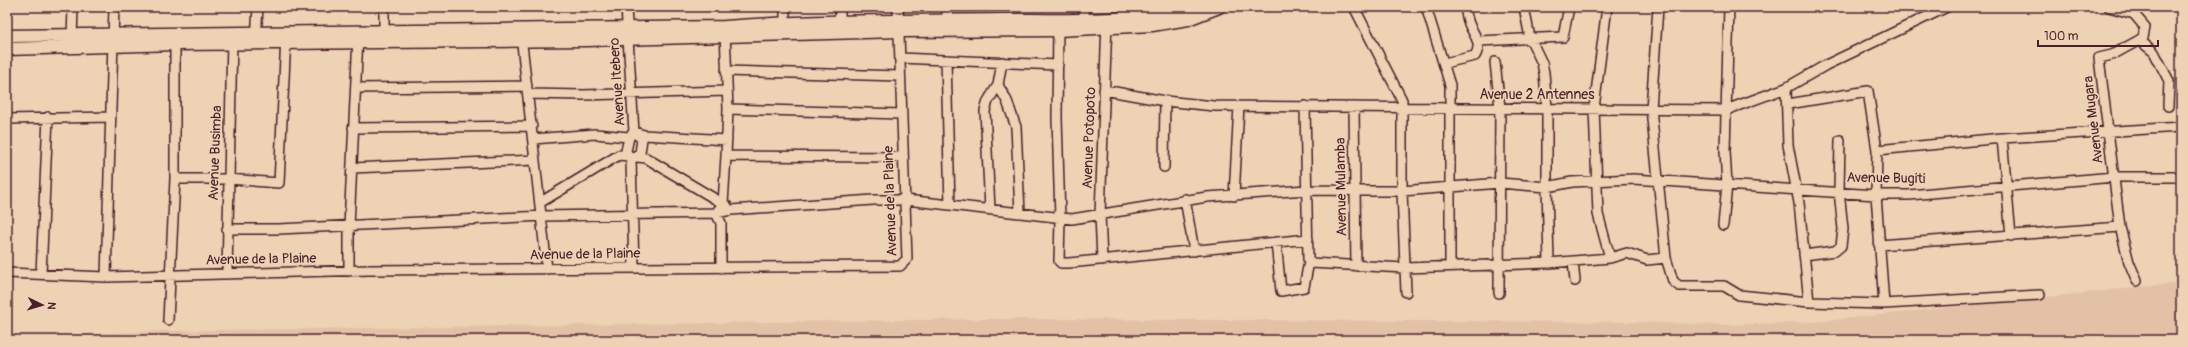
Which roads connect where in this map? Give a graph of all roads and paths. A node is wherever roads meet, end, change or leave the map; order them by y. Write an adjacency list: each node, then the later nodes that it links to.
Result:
1 (73, 7): 32 (street)
2 (114, 7): 41 (street)
3 (258, 7): 40 (street)
4 (384, 7): 30 (street)
5 (626, 7): 33 (street, Avenue Itebero)
6 (785, 7): 25 (street)
7 (840, 7): 29 (street)
8 (898, 7): 28 (street, Avenue de la Plaine)
9 (947, 7): 24 (street)
10 (1189, 7): 26 (main road)
11 (1219, 7): 22 (main road)
12 (1354, 7): 69 (street)
13 (1426, 7): 52 (street)
14 (1465, 7): 44 (street)
15 (1524, 7): 38 (street)
16 (1569, 7): 38 (street)
17 (1607, 7): 73 (street)
18 (1658, 7): 75 (street)
19 (1729, 7): 76 (street)
20 (1947, 7): 58 (street, Avenue 2 Antennes)
21 (2109, 7): 43 (street)
22 (1200, 11): 26 (main road)
23 (1084, 13): 26 (main road); 27 (main road)
24 (947, 21): 27 (main road); 28 (main road)
25 (785, 23): 29 (main road); 31 (main road)
26 (1107, 23): 27 (main road); 60 (street, Avenue Potopoto)
27 (1058, 25): 28 (main road); 53 (street)
28 (898, 26): 29 (main road); 48 (street, Avenue de la Plaine)
29 (840, 27): 31 (main road)
30 (384, 32): 35 (main road); 36 (main road); 45 (street)
31 (725, 32): 33 (main road); 54 (street)
32 (71, 34): 34 (main road); 41 (main road); 46 (street)
33 (628, 34): 35 (main road); 62 (street, Avenue Itebero)
34 (7, 36)
35 (521, 36): 45 (main road); 59 (street)
36 (358, 37): 37 (main road); 45 (main road); 57 (street)
37 (286, 38): 40 (main road); 100 (street)
38 (1530, 38): 44 (street); 72 (street)
39 (232, 39): 40 (main road); 42 (main road); 100 (street, Avenue Busimba)
40 (256, 39)
41 (112, 40): 42 (main road); 46 (main road); 78 (street)
42 (175, 40): 99 (street)
43 (2140, 40): 67 (street); 84 (street, Avenue Mugara)
44 (1479, 41): 52 (street)
45 (385, 44)
46 (72, 47): 47 (main road)
47 (7, 48)
48 (900, 58): 49 (street); 55 (street, Avenue de la Plaine)
49 (946, 60): 50 (street); 119 (street)
50 (1002, 62): 53 (street); 56 (street)
51 (1495, 62): 71 (street)
52 (1444, 63): 70 (street)
53 (1058, 65): 127 (street)
54 (726, 71): 55 (street); 61 (street)
55 (900, 76): 77 (street, Avenue de la Plaine)
56 (998, 85): 120 (street); 123 (street)
57 (356, 88): 59 (street); 83 (street)
58 (1786, 88): 64 (street); 76 (street, Avenue 2 Antennes)
59 (527, 90): 62 (street); 81 (street)
60 (1104, 90): 63 (street, Avenue 2 Antennes); 125 (street, Avenue Potopoto)
61 (727, 91): 62 (street); 74 (street)
62 (633, 92): 85 (street, Avenue Itebero)
63 (1165, 100): 65 (street, Avenue 2 Antennes); 95 (street)
64 (1788, 104): 90 (street); 111 (street)
65 (1239, 106): 66 (street, Avenue 2 Antennes); 114 (street)
66 (1305, 106): 68 (street, Avenue 2 Antennes); 108 (street)
67 (2168, 106)
68 (1354, 107): 69 (street, Avenue 2 Antennes); 109 (street, Avenue Mulamba)
69 (1403, 107): 70 (street, Avenue 2 Antennes); 110 (street)
70 (1450, 107): 71 (street, Avenue 2 Antennes); 105 (street)
71 (1500, 108): 72 (street, Avenue 2 Antennes); 103 (street)
72 (1548, 108): 73 (street, Avenue 2 Antennes); 106 (street)
73 (1594, 108): 75 (street, Avenue 2 Antennes); 102 (street)
74 (728, 109): 77 (street); 88 (street)
75 (1651, 109): 76 (street, Avenue 2 Antennes); 101 (street)
76 (1726, 110): 104 (street)
77 (902, 114): 93 (street, Avenue de la Plaine)
78 (111, 116): 79 (street); 156 (street)
79 (48, 117): 80 (street); 154 (street)
80 (7, 119)
81 (532, 126): 83 (street); 86 (street)
82 (2181, 127): 84 (street)
83 (353, 128): 96 (street)
84 (2109, 132): 87 (street); 97 (street, Avenue Mugara)
85 (631, 134): 86 (street); 88 (street); 91 (street); 91 (street, Avenue Itebero)
86 (533, 138): 94 (street)
87 (2002, 138): 90 (street); 107 (street)
88 (727, 140): 92 (street)
89 (1840, 140): 112 (street)
90 (1877, 150): 113 (street)
91 (631, 156): 117 (street); 118 (street); 124 (street, Avenue Itebero)
92 (726, 156): 93 (street); 118 (street)
93 (903, 157): 116 (street, Avenue de la Plaine)
94 (535, 160): 96 (street); 117 (street)
95 (1164, 167)
96 (352, 168): 129 (street)
97 (2114, 177): 98 (street, Avenue Bugiti); 107 (street, Avenue Bugiti); 130 (street, Avenue Mugara)
98 (2181, 177)
99 (175, 179): 100 (street); 155 (street)
100 (228, 179): 131 (street, Avenue Busimba)
101 (1658, 180): 102 (street, Avenue Bugiti); 104 (street, Avenue Bugiti); 139 (street)
102 (1597, 181): 106 (street, Avenue Bugiti); 138 (street)
103 (1500, 183): 105 (street, Avenue Bugiti); 106 (street, Avenue Bugiti); 144 (street)
104 (1727, 185): 111 (street, Avenue Bugiti); 128 (street)
105 (1451, 187): 110 (street, Avenue Bugiti); 146 (street)
106 (1546, 187): 143 (street)
107 (2006, 187): 113 (street, Avenue Bugiti); 132 (street)
108 (1306, 190): 109 (street, Avenue Bugiti); 114 (street, Avenue Bugiti); 133 (street)
109 (1356, 190): 110 (street, Avenue Bugiti); 145 (street, Avenue Mulamba)
110 (1402, 190): 149 (street)
111 (1796, 190): 112 (street, Avenue Bugiti); 137 (street)
112 (1839, 191): 113 (street, Avenue Bugiti); 137 (street)
113 (1876, 195): 135 (street)
114 (1234, 196): 115 (street, Avenue Bugiti)
115 (1185, 199): 125 (street, Avenue Bugiti); 136 (street)
116 (906, 200): 119 (street, Avenue Bugiti); 121 (street, Avenue Bugiti); 148 (street, Avenue de la Plaine)
117 (541, 202): 126 (street)
118 (723, 204): 121 (street); 122 (street)
119 (950, 205): 120 (street, Avenue Bugiti)
120 (990, 209): 123 (street, Avenue Bugiti)
121 (731, 210): 122 (street, Avenue Bugiti)
122 (716, 213): 124 (street, Avenue Bugiti); 148 (street)
123 (1020, 213): 127 (street, Avenue Bugiti)
124 (632, 214): 126 (street, Avenue Bugiti); 147 (street, Avenue Itebero)
125 (1100, 215): 127 (street, Avenue Bugiti); 140 (street, Avenue Potopoto)
126 (542, 216): 129 (street, Avenue Bugiti); 150 (street)
127 (1060, 218): 140 (street)
128 (1723, 225)
129 (349, 226): 131 (street, Avenue Bugiti); 151 (street)
130 (2120, 227): 132 (street); 158 (street, Avenue Mugara)
131 (227, 229): 153 (street, Avenue Busimba)
132 (2011, 236): 135 (street)
133 (1308, 239): 134 (street); 141 (street)
134 (1276, 242): 136 (street); 141 (street)
135 (1879, 245): 163 (street)
136 (1194, 250): 140 (street)
137 (1804, 255): 162 (street)
138 (1610, 258): 139 (street); 142 (street)
139 (1666, 258): 162 (street)
140 (1102, 260)
141 (1309, 262): 145 (street)
142 (1573, 262): 143 (street); 157 (street)
143 (1549, 263): 144 (street)
144 (1500, 264): 146 (street); 160 (street)
145 (1356, 266): 149 (street)
146 (1450, 266): 149 (street)
147 (634, 267): 148 (street, Avenue de la Plaine); 150 (street, Avenue de la Plaine)
148 (721, 268)
149 (1405, 268): 159 (street)
150 (547, 269): 151 (street, Avenue de la Plaine)
151 (349, 271): 153 (street, Avenue de la Plaine)
152 (7, 273): 154 (street, Avenue de la Plaine)
153 (227, 273): 155 (street, Avenue de la Plaine)
154 (41, 274): 156 (street, Avenue de la Plaine)
155 (171, 275): 156 (street, Avenue de la Plaine); 164 (street)
156 (106, 277)
157 (1575, 281)
158 (2138, 281)
159 (1406, 292)
160 (1500, 293)
161 (2040, 295): 163 (street)
162 (1809, 302): 163 (street)
163 (1884, 304)
164 (168, 320)

